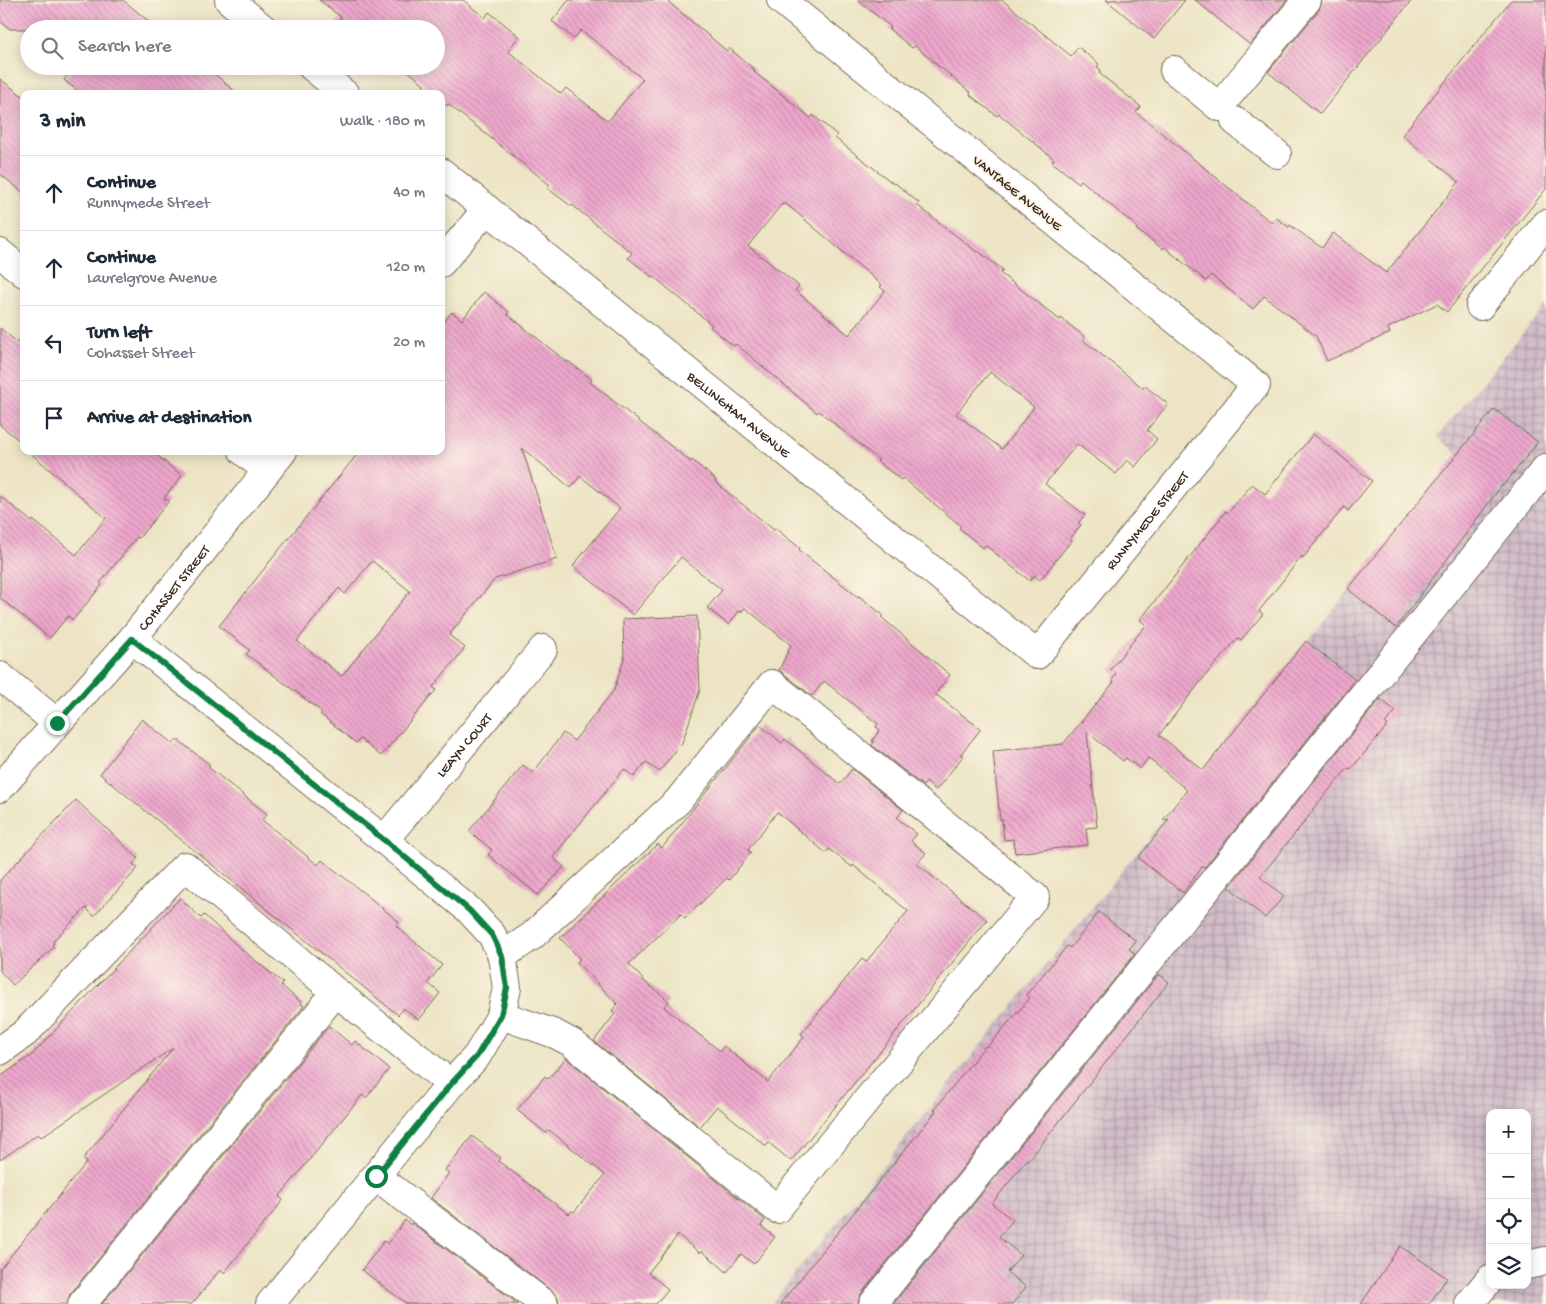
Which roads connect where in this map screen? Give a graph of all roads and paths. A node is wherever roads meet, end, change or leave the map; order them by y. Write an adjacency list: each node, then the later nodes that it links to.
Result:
1 (229, 0): 4 (street)
2 (781, 0): 17 (street, VANTAGE AVENUE)
3 (1307, 0): 8 (street)
4 (253, 20)
5 (1174, 70): 8 (street)
6 (322, 75): 7 (street)
7 (340, 90)
8 (1227, 114): 9 (street)
9 (1277, 154)
10 (445, 175): 11 (street, BELLINGHAM AVENUE)
11 (487, 209): 14 (street); 23 (street, BELLINGHAM AVENUE)
12 (1546, 224): 16 (street)
13 (0, 253): 15 (street)
14 (445, 258)
15 (20, 270)
16 (1480, 306)
17 (1256, 385): 23 (street, RUNNYMEDE STREET)
18 (256, 455): 19 (street)
19 (275, 461): 21 (street, COHASSET STREET)
20 (1546, 468): 40 (street)
21 (132, 639): 25 (street, COHASSET STREET); 27 (street)
22 (543, 649): 27 (street, LEAYN COURT)
23 (1037, 654)
24 (0, 676): 25 (street)
25 (57, 723): 26 (street, COHASSET STREET)
26 (0, 788)
27 (384, 840): 28 (street)
28 (502, 956): 30 (street); 30 (street)
29 (336, 992): 31 (street); 32 (street); 37 (street)
30 (501, 1015): 32 (street)
31 (0, 1051)
32 (451, 1084): 33 (street)
33 (376, 1176): 38 (street); 39 (street)
34 (1546, 1261): 35 (street)
35 (1531, 1264)
36 (1486, 1284): 41 (street)
37 (82, 1304)
38 (270, 1304)
39 (544, 1304)
40 (873, 1304)
41 (1469, 1304)

